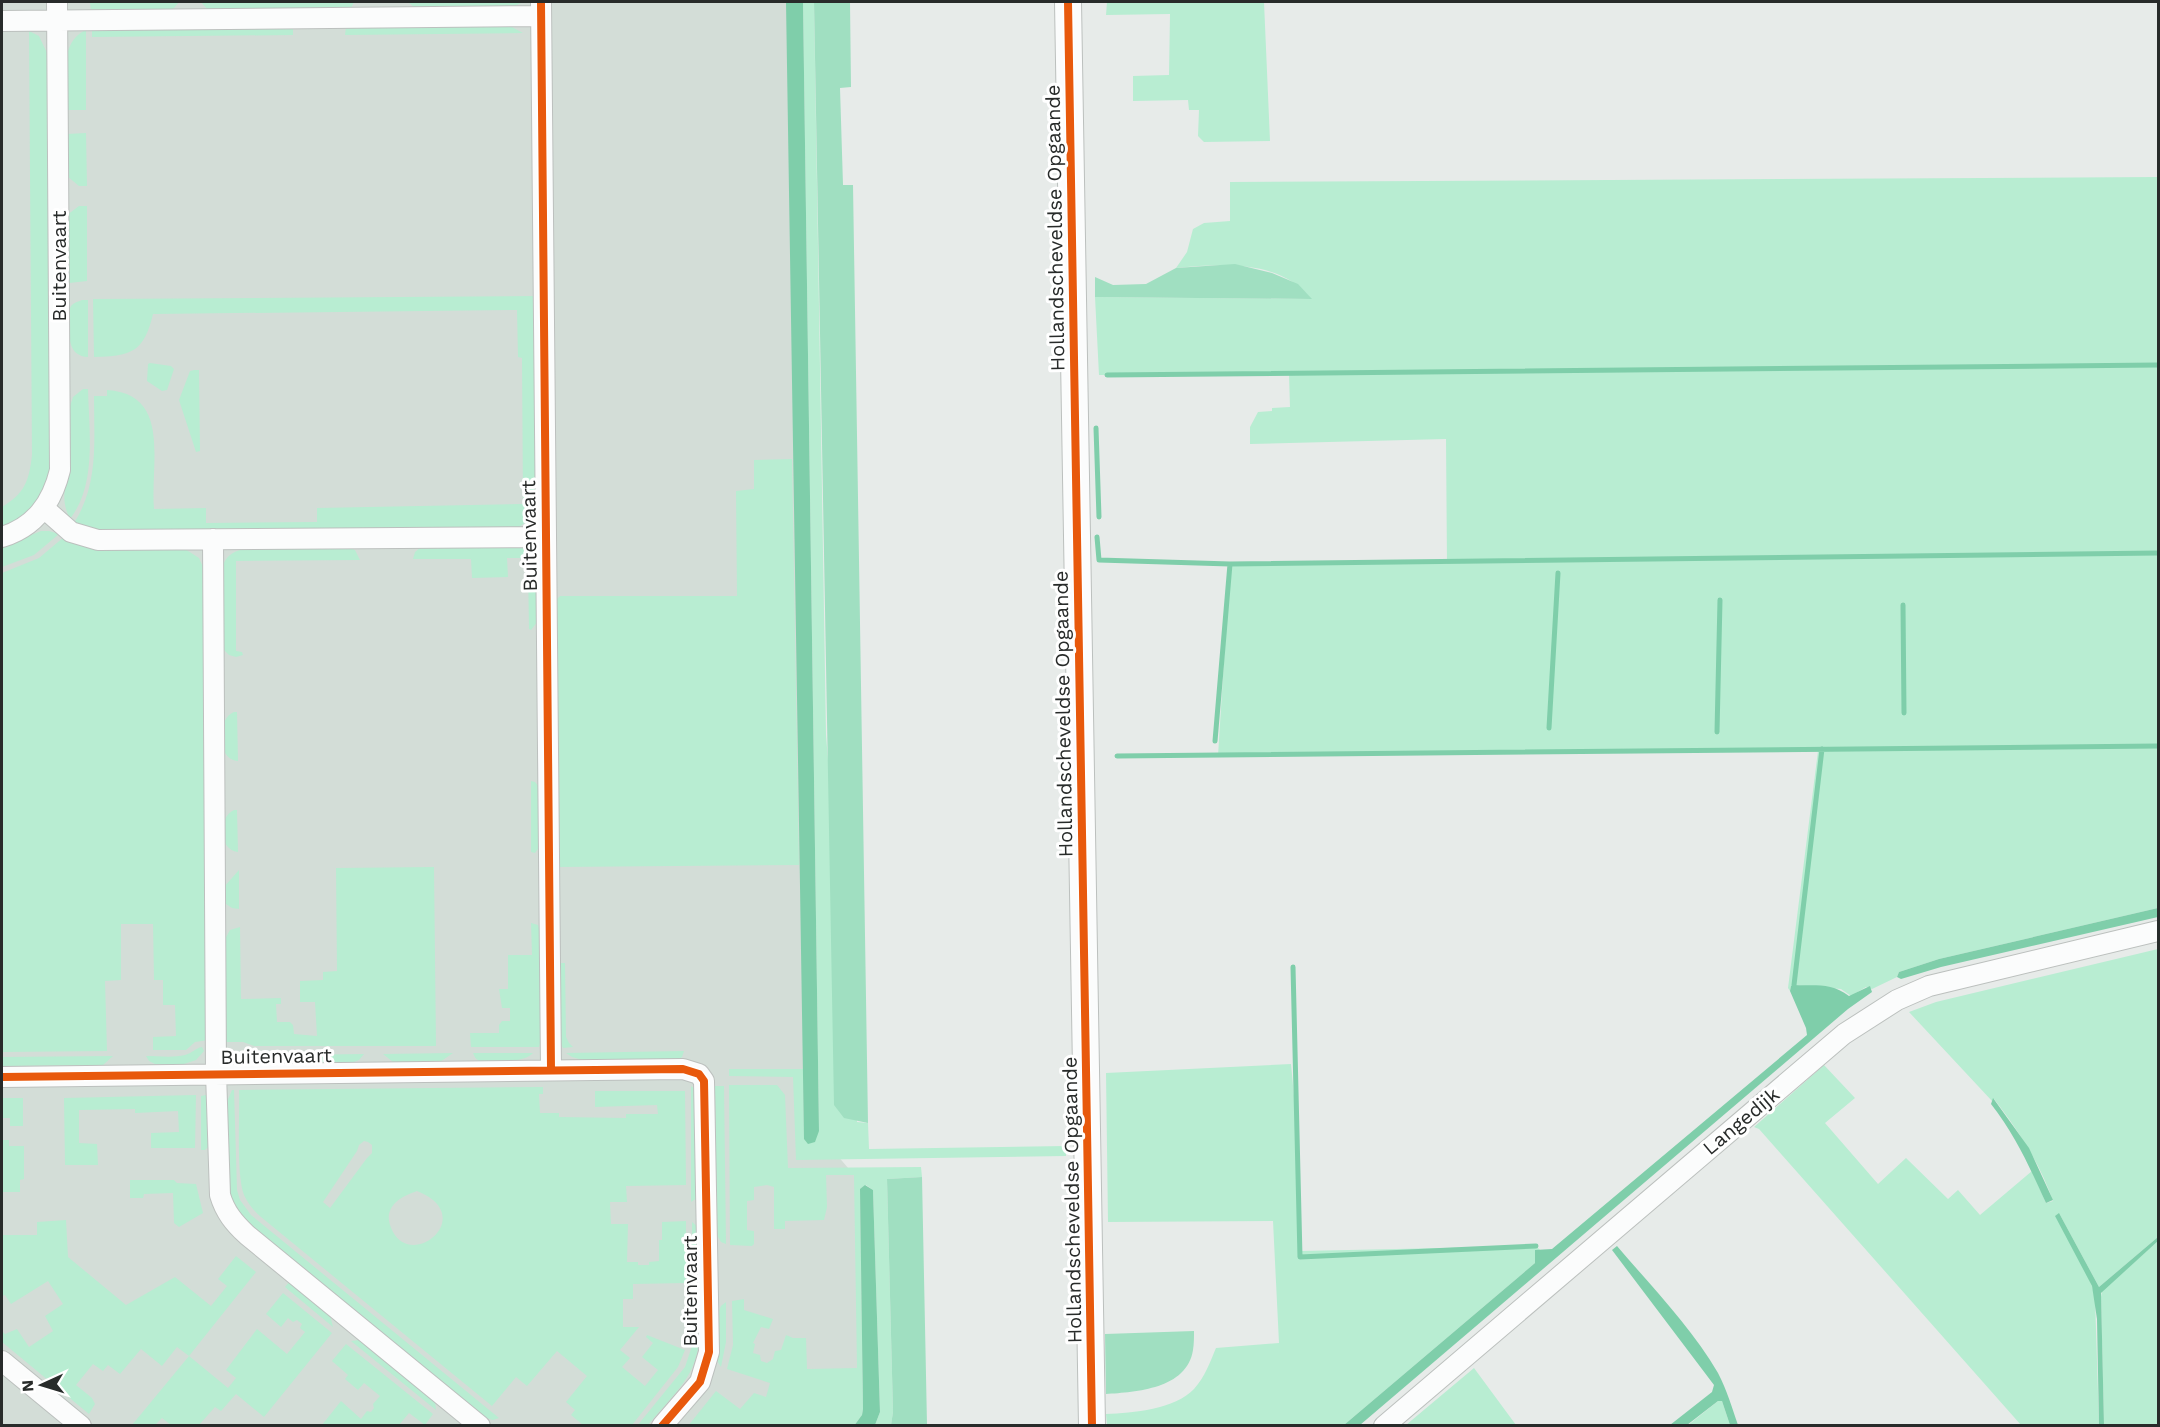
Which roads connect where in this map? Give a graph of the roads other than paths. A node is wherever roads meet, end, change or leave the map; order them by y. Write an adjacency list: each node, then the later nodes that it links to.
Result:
1 (1068, 2): 17 (street, Hollandscheveldse Opgaande)
2 (541, 9): 3 (street, Buitenvaart); 7 (street, Buitenvaart)
3 (57, 11): 4 (street, Buitenvaart); 5 (street, Buitenvaart)
4 (2, 21)
5 (45, 509): 6 (street, Buitenvaart); 8 (street, Buitenvaart)
6 (2, 537)
7 (545, 537): 8 (street, Buitenvaart); 10 (street, Buitenvaart)
8 (213, 539): 11 (street, Buitenvaart)
9 (2158, 931): 18 (street, Langedijk)
10 (551, 1069): 11 (street, Buitenvaart); 16 (street, Buitenvaart)
11 (216, 1073): 12 (street, Buitenvaart); 15 (street, Buitenvaart)
12 (2, 1077)
13 (2, 1361): 14 (street)
14 (81, 1425)
15 (480, 1425)
16 (662, 1425)
17 (1092, 1425)
18 (1384, 1425)

